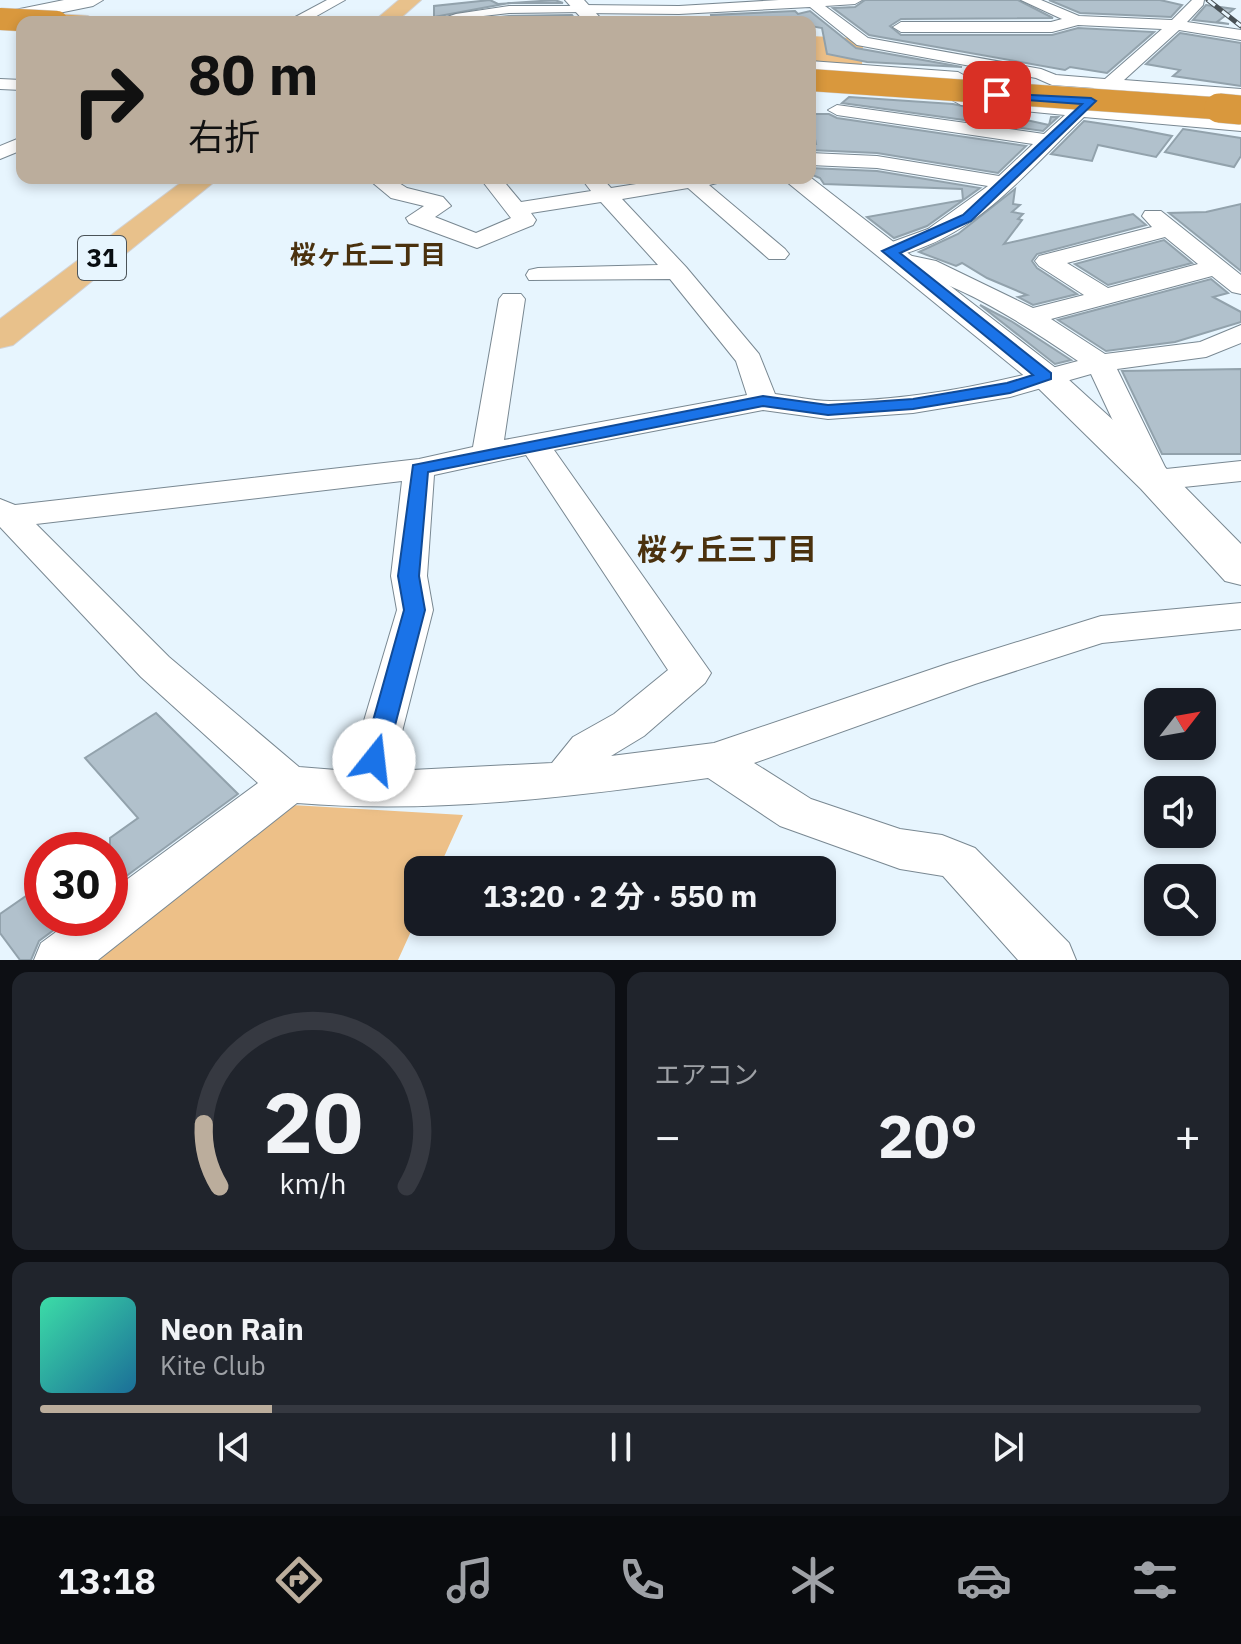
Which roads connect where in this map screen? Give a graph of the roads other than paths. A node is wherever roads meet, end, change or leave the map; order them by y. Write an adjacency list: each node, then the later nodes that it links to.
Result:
1 (93, 0): 11 (main road)
2 (338, 0): 12 (street)
3 (411, 0): 13 (main road)
4 (433, 0): 14 (main road)
5 (855, 0): 7 (street)
6 (1028, 0): 16 (street)
7 (814, 2): 10 (street); 21 (street)
8 (1198, 2): 17 (street)
9 (584, 10): 10 (street); 15 (street)
10 (680, 11)
11 (26, 16)
12 (306, 16)
13 (391, 16)
14 (414, 16)
15 (457, 16)
16 (1077, 20): 17 (street); 19 (street)
17 (1176, 25): 20 (street); 29 (street)
18 (901, 27): 19 (street)
19 (983, 28): 21 (street)
20 (1241, 35)
21 (942, 56): 25 (street)
22 (816, 70): 25 (street)
23 (816, 70): 30 (highway)
24 (816, 71): 29 (highway)
25 (1052, 80): 29 (street)
26 (816, 83): 29 (highway)
27 (816, 83): 32 (highway, bridge)
28 (1241, 94): 29 (street)
29 (1095, 98): 30 (highway); 32 (highway); 33 (street); 34 (street)
30 (1241, 102)
31 (837, 110): 34 (street)
32 (1241, 111)
33 (1241, 125)
34 (1048, 140): 36 (street)
35 (816, 159): 36 (street)
36 (1005, 183): 48 (street)
37 (197, 184): 57 (main road, 31)
38 (386, 184): 44 (street)
39 (495, 184): 44 (street)
40 (627, 184): 43 (street)
41 (703, 184): 47 (street)
42 (803, 184): 48 (street)
43 (599, 186): 44 (street); 50 (street)
44 (516, 209)
45 (1150, 214): 46 (street)
46 (1170, 229): 49 (street); 53 (street)
47 (777, 254)
48 (895, 256): 55 (street); 59 (street)
49 (1216, 267): 52 (street); 53 (street)
50 (677, 272): 51 (street); 60 (street)
51 (538, 275)
52 (1241, 287)
53 (1105, 297): 55 (street)
54 (512, 299): 62 (street)
55 (1030, 317): 58 (street)
56 (1241, 333): 58 (street)
57 (0, 337)
58 (1100, 363): 59 (street); 65 (street)
59 (1045, 376): 60 (street); 65 (street)
60 (763, 401): 61 (street)
61 (536, 446): 62 (street); 70 (street)
62 (487, 453): 63 (street)
63 (419, 469): 66 (street); 72 (street)
64 (1241, 471): 65 (street)
65 (1155, 480): 67 (street)
66 (5, 513): 71 (street)
67 (1241, 570)
68 (1241, 616): 69 (street)
69 (714, 760): 70 (street); 74 (street)
70 (563, 780): 72 (street)
71 (289, 784): 72 (street); 73 (street)
72 (365, 790)
73 (59, 960)
74 (1051, 960)

